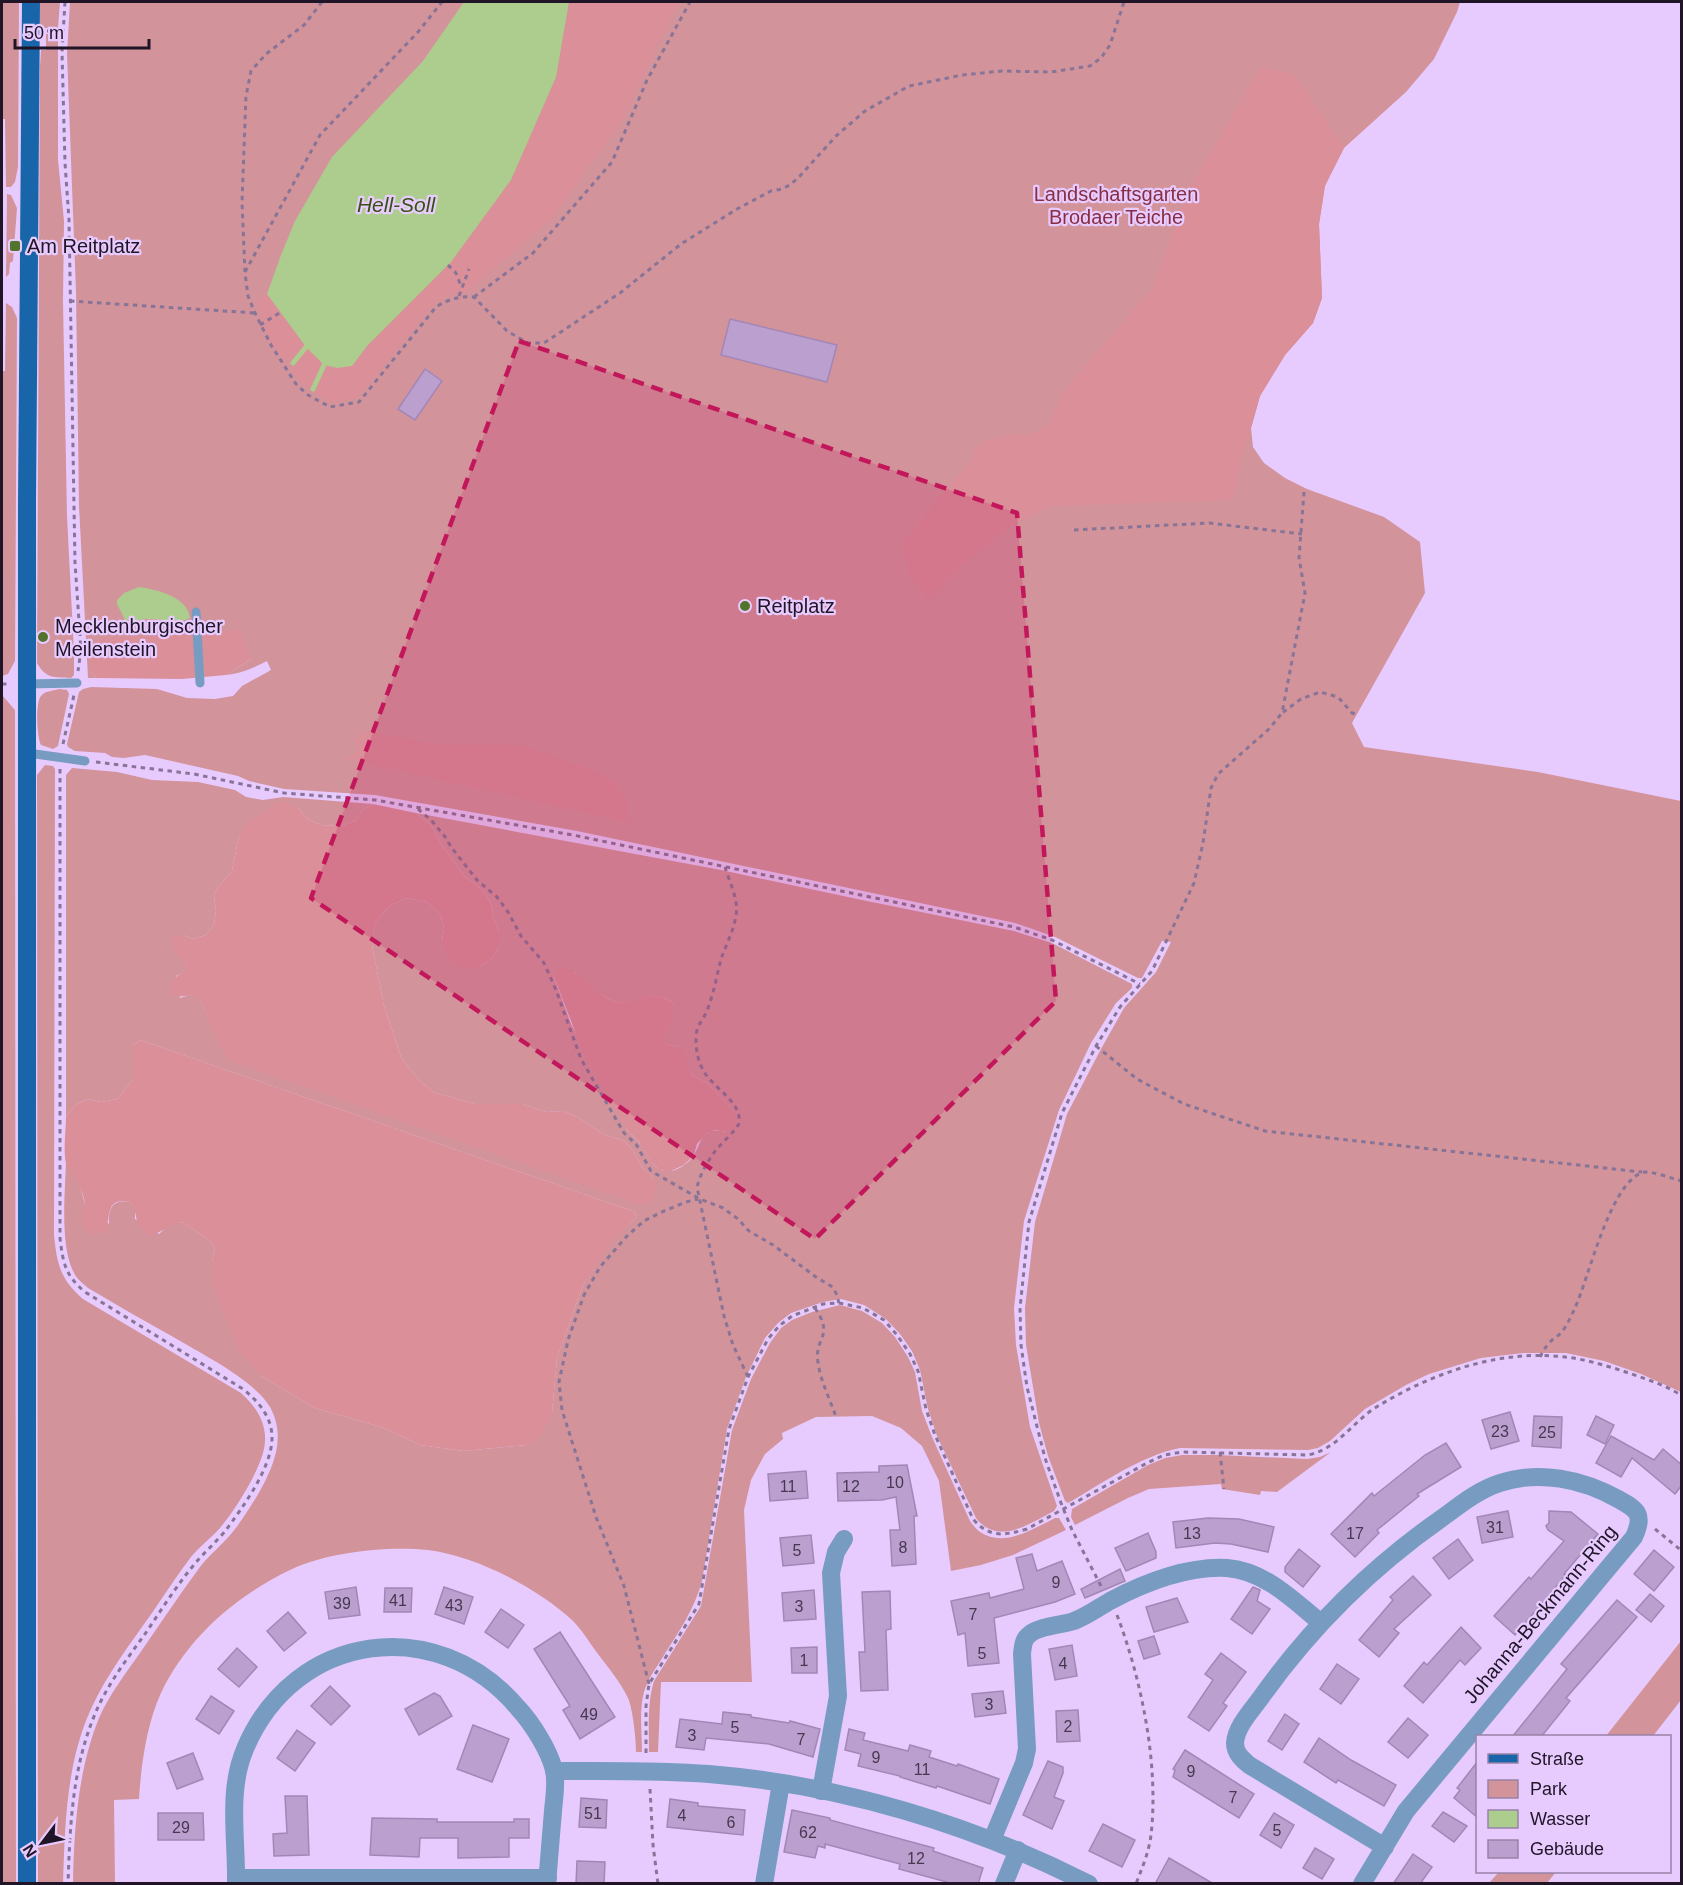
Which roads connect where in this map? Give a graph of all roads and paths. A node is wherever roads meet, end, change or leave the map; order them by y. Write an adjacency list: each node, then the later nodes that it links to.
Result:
1 (31, 2): 25 (main road)
2 (65, 2): 15 (path)
3 (322, 2): 11 (path)
4 (442, 2): 11 (path)
5 (690, 2): 14 (path)
6 (1124, 2): 7 (path)
7 (722, 218): 8 (path); 14 (path)
8 (726, 224)
9 (448, 265): 12 (path)
10 (469, 269): 12 (path)
11 (245, 273): 17 (path)
12 (461, 288): 13 (path)
13 (459, 296): 14 (path); 18 (path)
14 (474, 297)
15 (69, 301): 17 (path); 23 (path)
16 (281, 312): 18 (path)
17 (255, 313): 18 (path)
18 (260, 325)
19 (1304, 492): 21 (path)
20 (1074, 530): 21 (path)
21 (1302, 534): 26 (path)
22 (196, 612): 24 (lane)
23 (77, 683): 25 (lane); 29 (path)
24 (200, 683)
25 (27, 684): 28 (main road)
26 (1282, 712): 27 (path); 33 (path)
27 (1356, 714)
28 (28, 753): 29 (lane); 61 (main road)
29 (60, 757): 30 (lane); 62 (path)
30 (85, 761): 31 (path)
31 (416, 807): 32 (path); 37 (path)
32 (725, 867): 33 (path); 37 (path)
33 (1140, 984): 34 (path)
34 (1096, 1046): 35 (path); 46 (path)
35 (1642, 1172): 36 (path); 40 (path)
36 (1682, 1181)
37 (700, 1199): 38 (path); 41 (path); 41 (path)
38 (839, 1303): 39 (path); 46 (path)
39 (814, 1308): 41 (path); 43 (path)
40 (1540, 1357): 42 (path); 44 (path)
41 (748, 1377)
42 (1682, 1396)
43 (836, 1416)
44 (1220, 1452): 45 (path); 46 (path)
45 (1224, 1489)
46 (1063, 1510): 50 (path)
47 (1640, 1524): 49 (path); 51 (street, Johanna-Beckmann-Ring); 56 (street, Johanna-Beckmann-Ring)
48 (844, 1539): 54 (street)
49 (1682, 1551)
50 (1109, 1602): 51 (street); 55 (street); 66 (path)
51 (1320, 1622): 56 (street, Johanna-Beckmann-Ring)
52 (554, 1771): 53 (street); 58 (street); 60 (street)
53 (781, 1783): 54 (street); 63 (street)
54 (821, 1791): 55 (street)
55 (992, 1840): 57 (street)
56 (1385, 1847): 67 (street, Johanna-Beckmann-Ring)
57 (1018, 1850): 64 (street); 65 (street)
58 (236, 1881): 59 (street)
59 (385, 1881): 60 (street)
60 (547, 1881)
61 (27, 1884)
62 (68, 1884)
63 (764, 1884)
64 (1004, 1884)
65 (1089, 1884)
66 (1136, 1884)
67 (1362, 1884)

